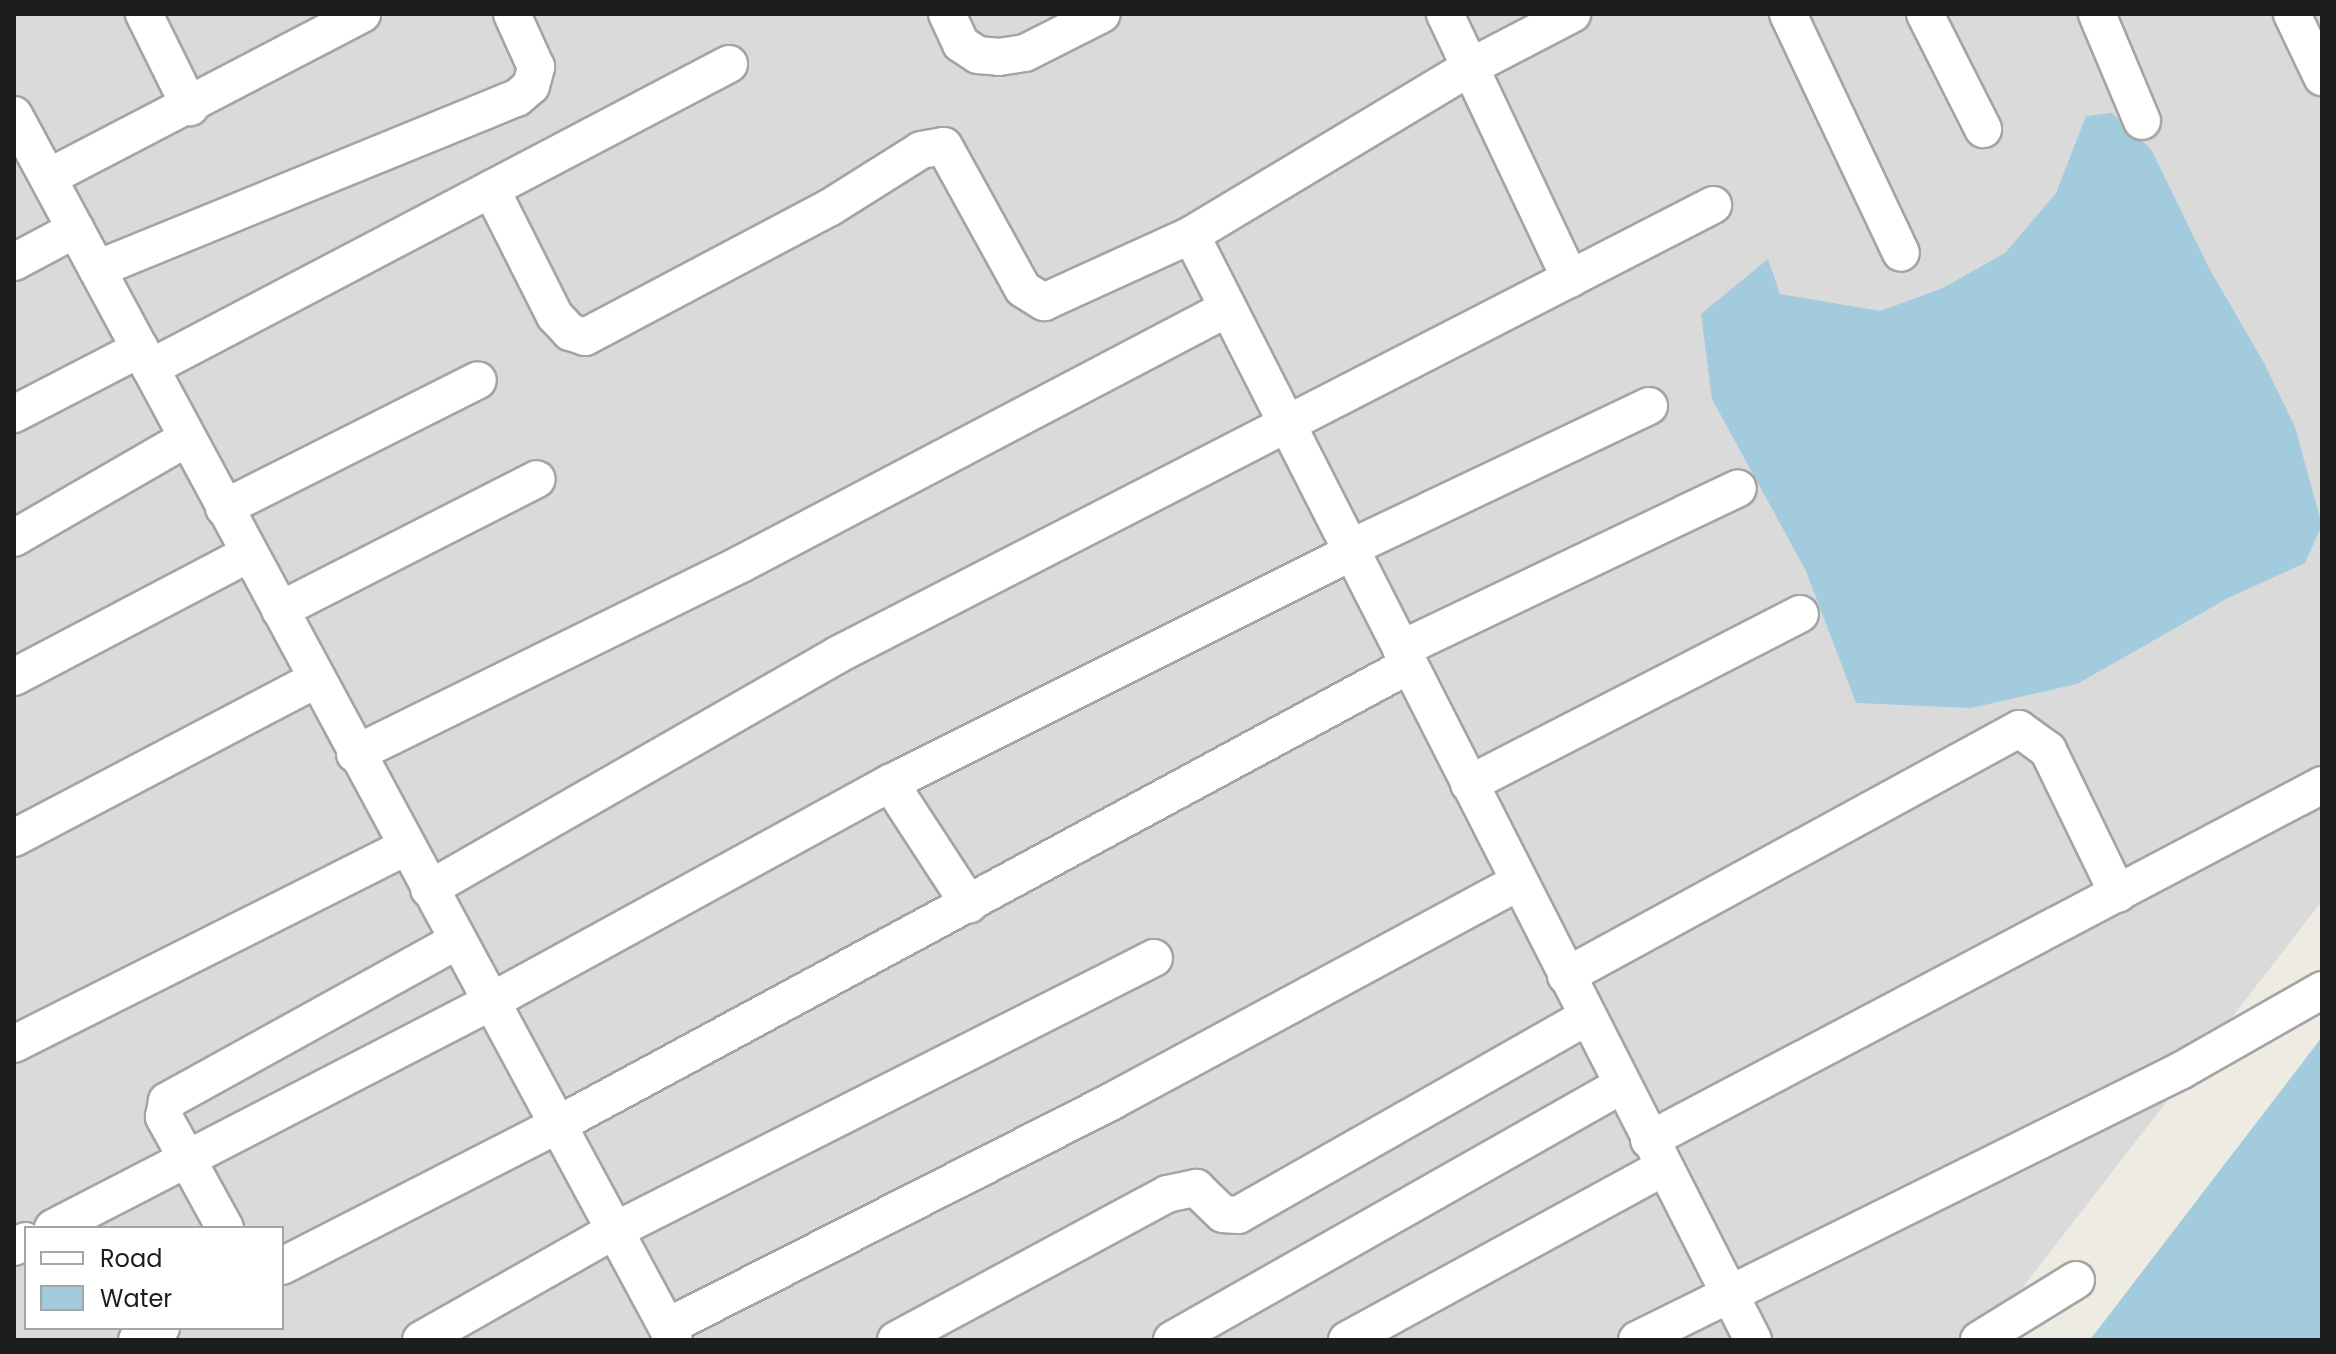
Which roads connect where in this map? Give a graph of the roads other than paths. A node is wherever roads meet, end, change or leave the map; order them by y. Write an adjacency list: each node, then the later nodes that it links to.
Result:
1 (144, 14): 15 (street)
2 (362, 14): 15 (street)
3 (512, 14): 26 (street)
4 (947, 14): 5 (street)
5 (1102, 14)
6 (1445, 14): 13 (street)
7 (1572, 14): 13 (street)
8 (1788, 14): 24 (street)
9 (1925, 14): 18 (street)
10 (2097, 14): 17 (street)
11 (2292, 14): 14 (street)
12 (729, 64): 20 (street)
13 (1472, 66): 23 (street); 27 (street)
14 (2322, 77)
15 (190, 107): 19 (street)
16 (14, 115): 19 (street)
17 (2142, 121)
18 (1983, 129)
19 (49, 177): 22 (street)
20 (491, 189): 23 (street); 29 (street)
21 (1713, 205): 27 (street)
22 (76, 229): 25 (street); 26 (street)
23 (1191, 235): 28 (street)
24 (1901, 253)
25 (14, 262)
26 (97, 269): 29 (street)
27 (1570, 279): 33 (street)
28 (1228, 308): 33 (street); 46 (street)
29 (145, 358): 32 (street); 34 (street)
30 (478, 380): 37 (street)
31 (1649, 406): 39 (street)
32 (14, 414)
33 (1287, 425): 39 (street); 53 (street)
34 (187, 438): 37 (street); 38 (street)
35 (537, 479): 41 (street)
36 (1738, 488): 43 (street)
37 (224, 508): 40 (street)
38 (14, 538)
39 (1351, 550): 43 (street); 47 (street)
40 (248, 554): 41 (street); 44 (street)
41 (280, 610): 45 (street)
42 (1800, 614): 48 (street)
43 (1405, 657): 48 (street); 55 (street)
44 (14, 677)
45 (315, 680): 46 (street); 50 (street)
46 (355, 754): 51 (street)
47 (890, 783): 55 (street); 60 (street)
48 (1469, 784): 52 (street)
49 (2322, 785): 54 (street)
50 (14, 838)
51 (406, 847): 53 (street); 62 (street)
52 (1519, 882): 58 (street); 74 (street)
53 (429, 889): 56 (street)
54 (2118, 894): 58 (street); 65 (street)
55 (969, 904): 64 (street)
56 (457, 941): 60 (street); 66 (street)
57 (1154, 958): 69 (street)
58 (1566, 976): 61 (street)
59 (2322, 990): 72 (street)
60 (490, 1002): 64 (street); 66 (street)
61 (1587, 1017): 63 (street); 77 (street)
62 (14, 1044)
63 (1622, 1085): 65 (street); 78 (street)
64 (557, 1125): 69 (street); 70 (street)
65 (1656, 1154): 72 (street); 79 (street)
66 (188, 1161): 67 (street); 68 (street)
67 (57, 1226)
68 (224, 1226)
69 (614, 1231): 74 (street); 76 (street)
70 (284, 1265)
71 (2076, 1280): 82 (street)
72 (1727, 1295): 80 (street); 81 (street)
73 (157, 1330): 75 (street)
74 (670, 1334)
75 (137, 1340)
76 (421, 1340)
77 (896, 1340)
78 (1172, 1340)
79 (1347, 1340)
80 (1637, 1340)
81 (1753, 1340)
82 (1979, 1340)

